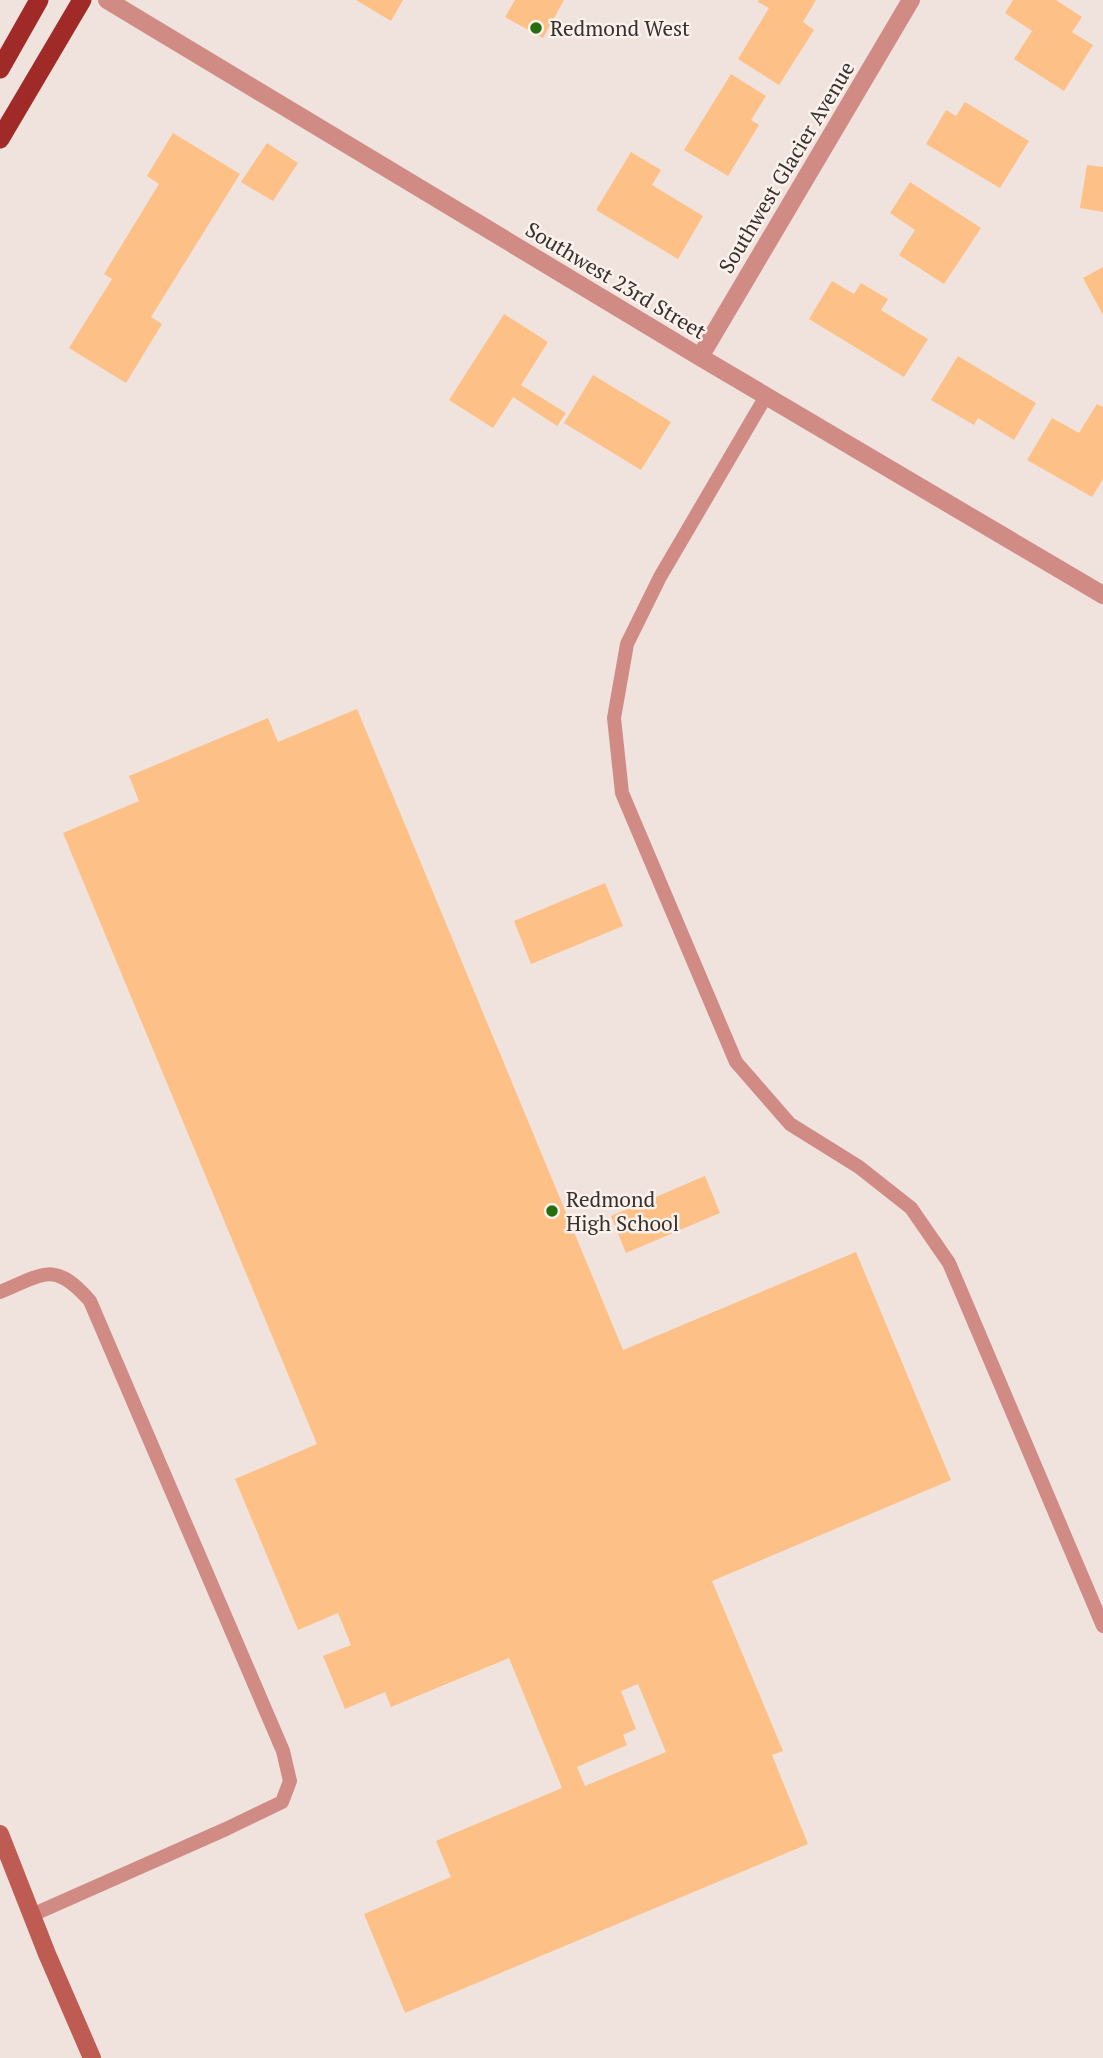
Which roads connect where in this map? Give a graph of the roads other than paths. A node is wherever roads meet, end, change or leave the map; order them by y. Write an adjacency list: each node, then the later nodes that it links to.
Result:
1 (39, 0): 5 (highway)
2 (82, 0): 6 (highway)
3 (107, 0): 7 (street, Southwest 23rd Street)
4 (911, 0): 7 (street, Southwest Glacier Avenue)
5 (0, 69)
6 (0, 139)
7 (700, 357): 8 (street, Southwest 23rd Street)
8 (766, 396): 9 (street, Southwest 23rd Street); 11 (lane)
9 (1103, 595)
10 (0, 1293): 13 (lane)
11 (1103, 1626)
12 (0, 1834): 13 (main road)
13 (32, 1915): 14 (main road)
14 (92, 2058)

